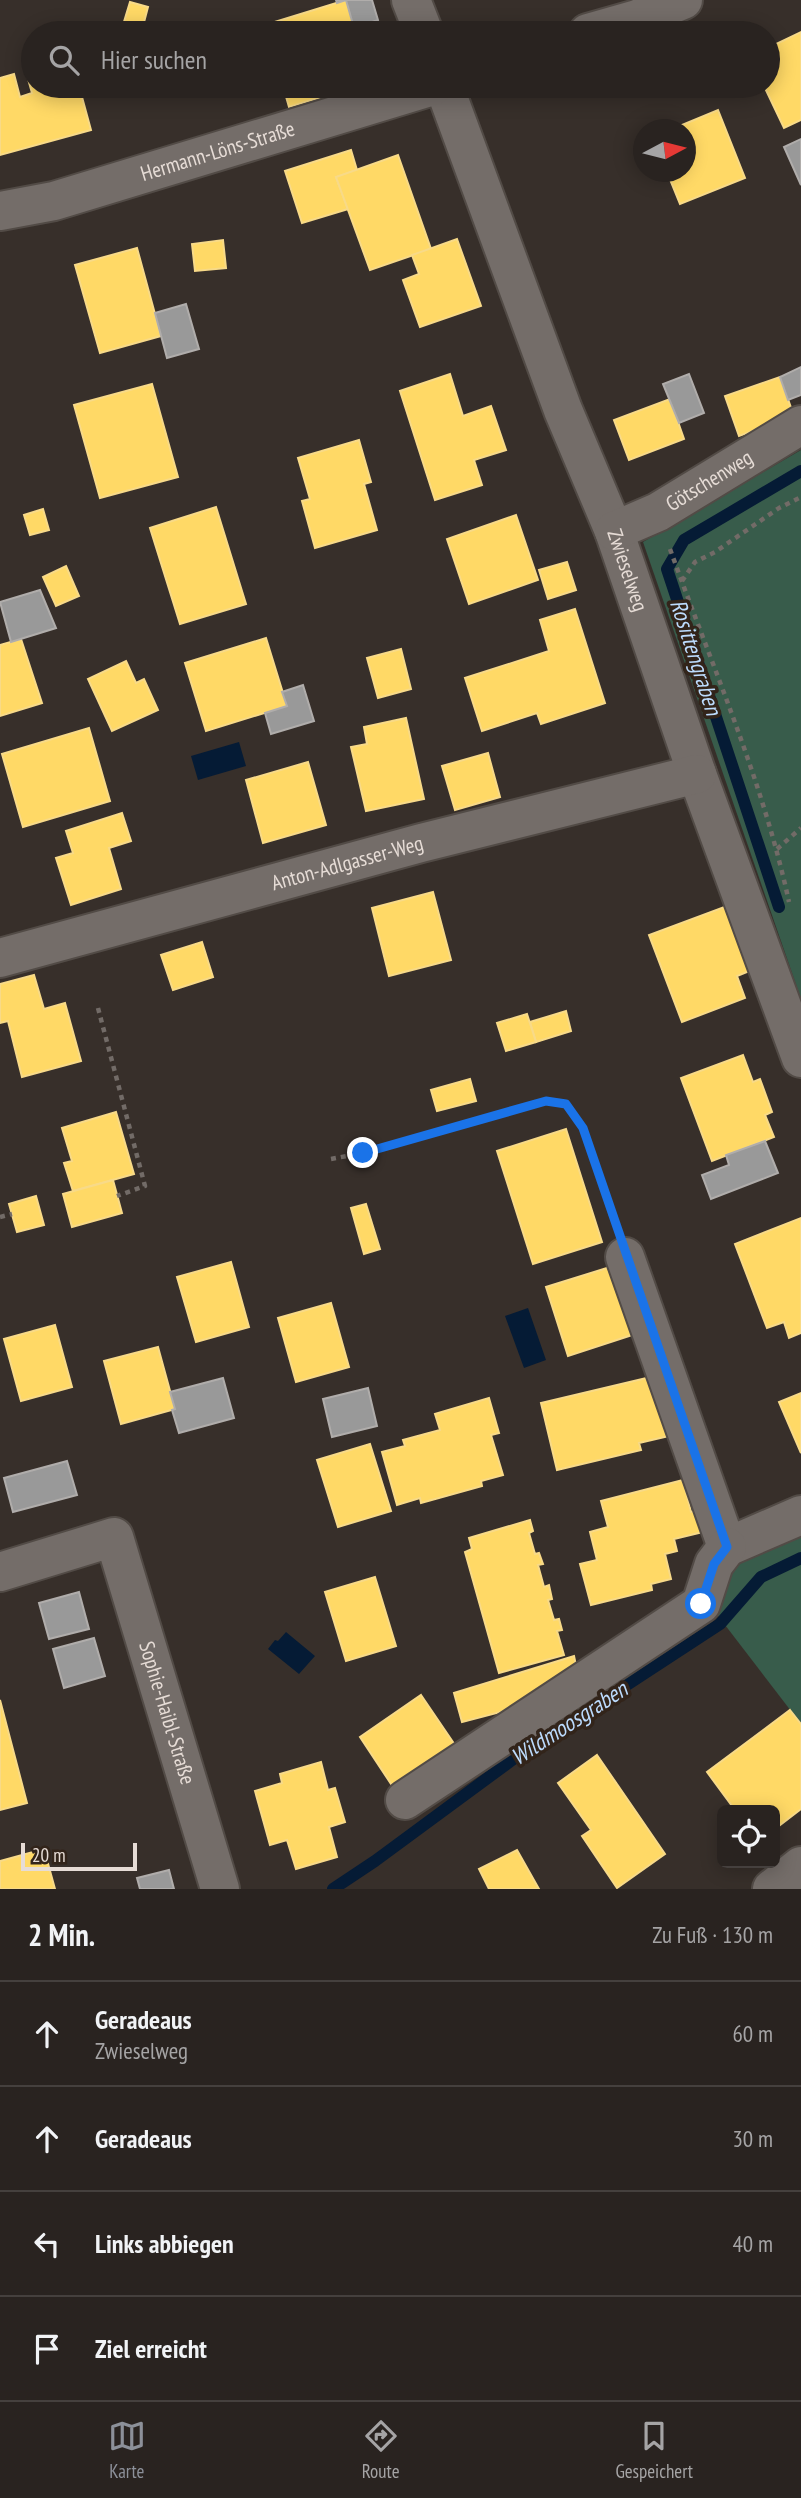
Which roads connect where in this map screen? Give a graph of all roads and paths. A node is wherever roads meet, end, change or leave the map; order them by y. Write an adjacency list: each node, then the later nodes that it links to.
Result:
1 (411, 0): 3 (street)
2 (683, 0): 4 (street)
3 (419, 21)
4 (629, 21)
5 (393, 98): 7 (street, Hermann-Löns-Straße)
6 (448, 98): 10 (street, Zwieselweg)
7 (0, 211)
8 (801, 425): 10 (street, Götschenweg)
9 (801, 496): 12 (path)
10 (614, 531): 13 (street, Zwieselweg)
11 (668, 542): 12 (path)
12 (682, 581): 15 (path)
13 (697, 774): 17 (street, Anton-Adlgasser-Weg); 19 (street, Zwieselweg)
14 (801, 828): 15 (path)
15 (777, 849): 16 (path)
16 (791, 914)
17 (0, 958)
18 (98, 1008): 21 (path)
19 (801, 1058)
20 (331, 1159): 24 (path)
21 (117, 1196)
22 (12, 1214): 23 (path)
23 (0, 1217)
24 (625, 1257): 26 (street)
25 (801, 1515): 26 (street)
26 (727, 1547): 28 (street)
27 (0, 1572): 30 (street, Sophie-Haibl-Straße)
28 (405, 1800)
29 (801, 1866): 31 (street)
30 (220, 1889)
31 (772, 1889)

